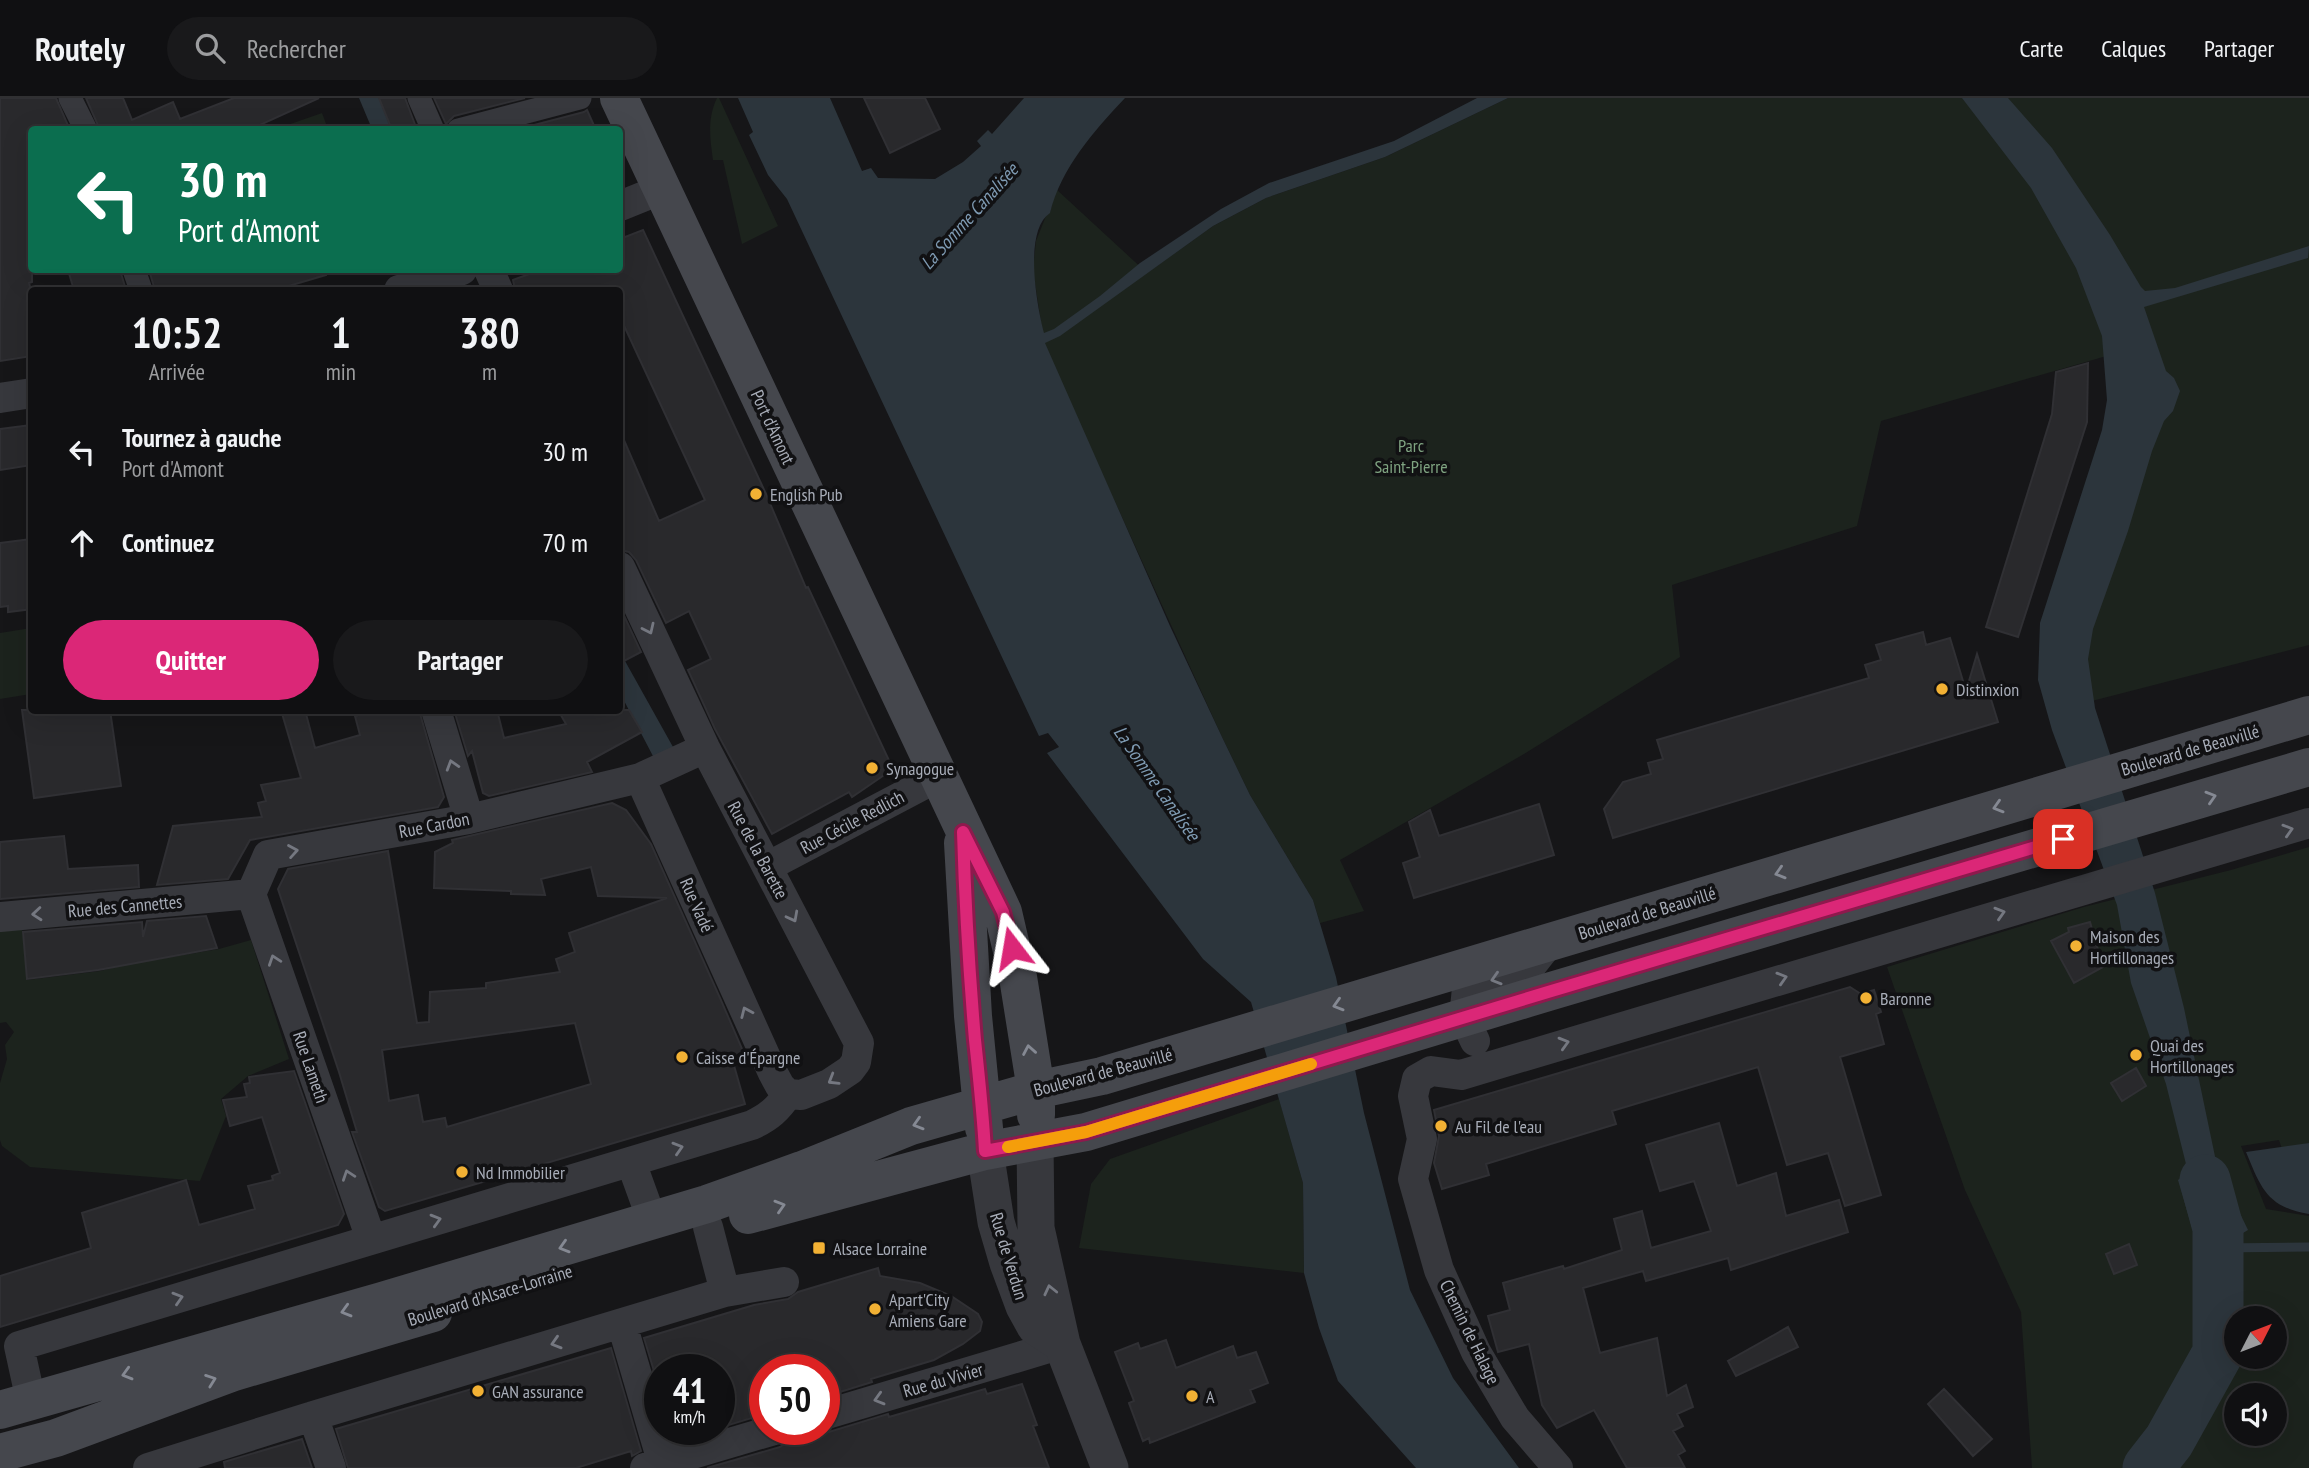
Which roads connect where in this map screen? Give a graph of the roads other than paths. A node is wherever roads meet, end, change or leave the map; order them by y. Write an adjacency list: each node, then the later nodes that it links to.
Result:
1 (70, 98): 5 (street)
2 (419, 98): 6 (street)
3 (580, 98): 7 (street)
4 (630, 102): 8 (main road, Port d'Amont)
5 (84, 126)
6 (431, 126)
7 (473, 126)
8 (662, 189): 9 (street); 17 (main road, Port d'Amont)
9 (623, 205)
10 (28, 394): 11 (street)
11 (0, 398)
12 (623, 573): 15 (street, Rue de la Barette, one-way to 15)
13 (437, 714): 19 (street, one-way to 13)
14 (2309, 715): 25 (main road, Boulevard de Beauvillé, one-way to 25)
15 (705, 748): 18 (street); 22 (street, Rue de la Barette)
16 (2309, 767): 26 (main road, one-way to 16)
17 (937, 777): 21 (main road, Port d'Amont); 22 (street, Rue Cécile Redlich)
18 (640, 778): 19 (street, Rue Cardon); 29 (street, Rue Vadé, one-way to 18)
19 (469, 819): 23 (street, Rue Cardon, one-way to 19)
20 (2309, 823): 27 (street, one-way to 20)
21 (963, 832): 28 (main road, Port d'Amont, one-way to 21); 30 (main road, Port d'Amont)
22 (767, 867): 29 (street, Rue de la Barette, one-way to 29)
23 (251, 894): 24 (street, Rue des Cannettes, one-way to 24); 36 (street, Rue Lameth, one-way to 23)
24 (0, 917)
25 (1550, 942): 26 (street, one-way to 26); 28 (main road, Boulevard de Beauvillé, one-way to 28)
26 (1450, 1029): 27 (street); 31 (main road)
27 (1498, 1062): 50 (street, Chemin de Halage)
28 (1036, 1090): 30 (main road, Boulevard de Beauvillé); 31 (main road, Port d'Amont)
29 (788, 1094): 33 (street, Boulevard d'Alsace-Lorraine, one-way to 29)
30 (983, 1105): 32 (main road, Port d'Amont); 34 (main road, Boulevard d'Alsace-Lorraine, one-way to 34)
31 (1035, 1142): 32 (main road); 40 (street, Rue de Verdun, one-way to 31)
32 (985, 1151): 35 (main road, Boulevard d'Alsace-Lorraine, one-way to 32); 40 (street, Rue de Verdun)
33 (631, 1162): 34 (street); 36 (street, Boulevard d'Alsace-Lorraine, one-way to 33)
34 (652, 1220): 41 (main road, Boulevard d'Alsace-Lorraine, one-way to 41)
35 (708, 1227): 38 (street); 45 (main road, Boulevard d'Alsace-Lorraine, one-way to 35)
36 (371, 1239): 41 (street, Boulevard d'Alsace-Lorraine, one-way to 36)
37 (784, 1282): 38 (street)
38 (725, 1293): 39 (street)
39 (622, 1324): 43 (street, one-way to 43); 46 (street)
40 (1062, 1344): 42 (street, Rue du Vivier, one-way to 42); 49 (street, Rue de Verdun)
41 (16, 1405)
42 (840, 1410)
43 (313, 1416): 47 (street); 48 (street)
44 (749, 1438): 46 (street)
45 (18, 1455)
46 (657, 1466)
47 (149, 1468)
48 (331, 1468)
49 (1110, 1468)
50 (1558, 1468)

